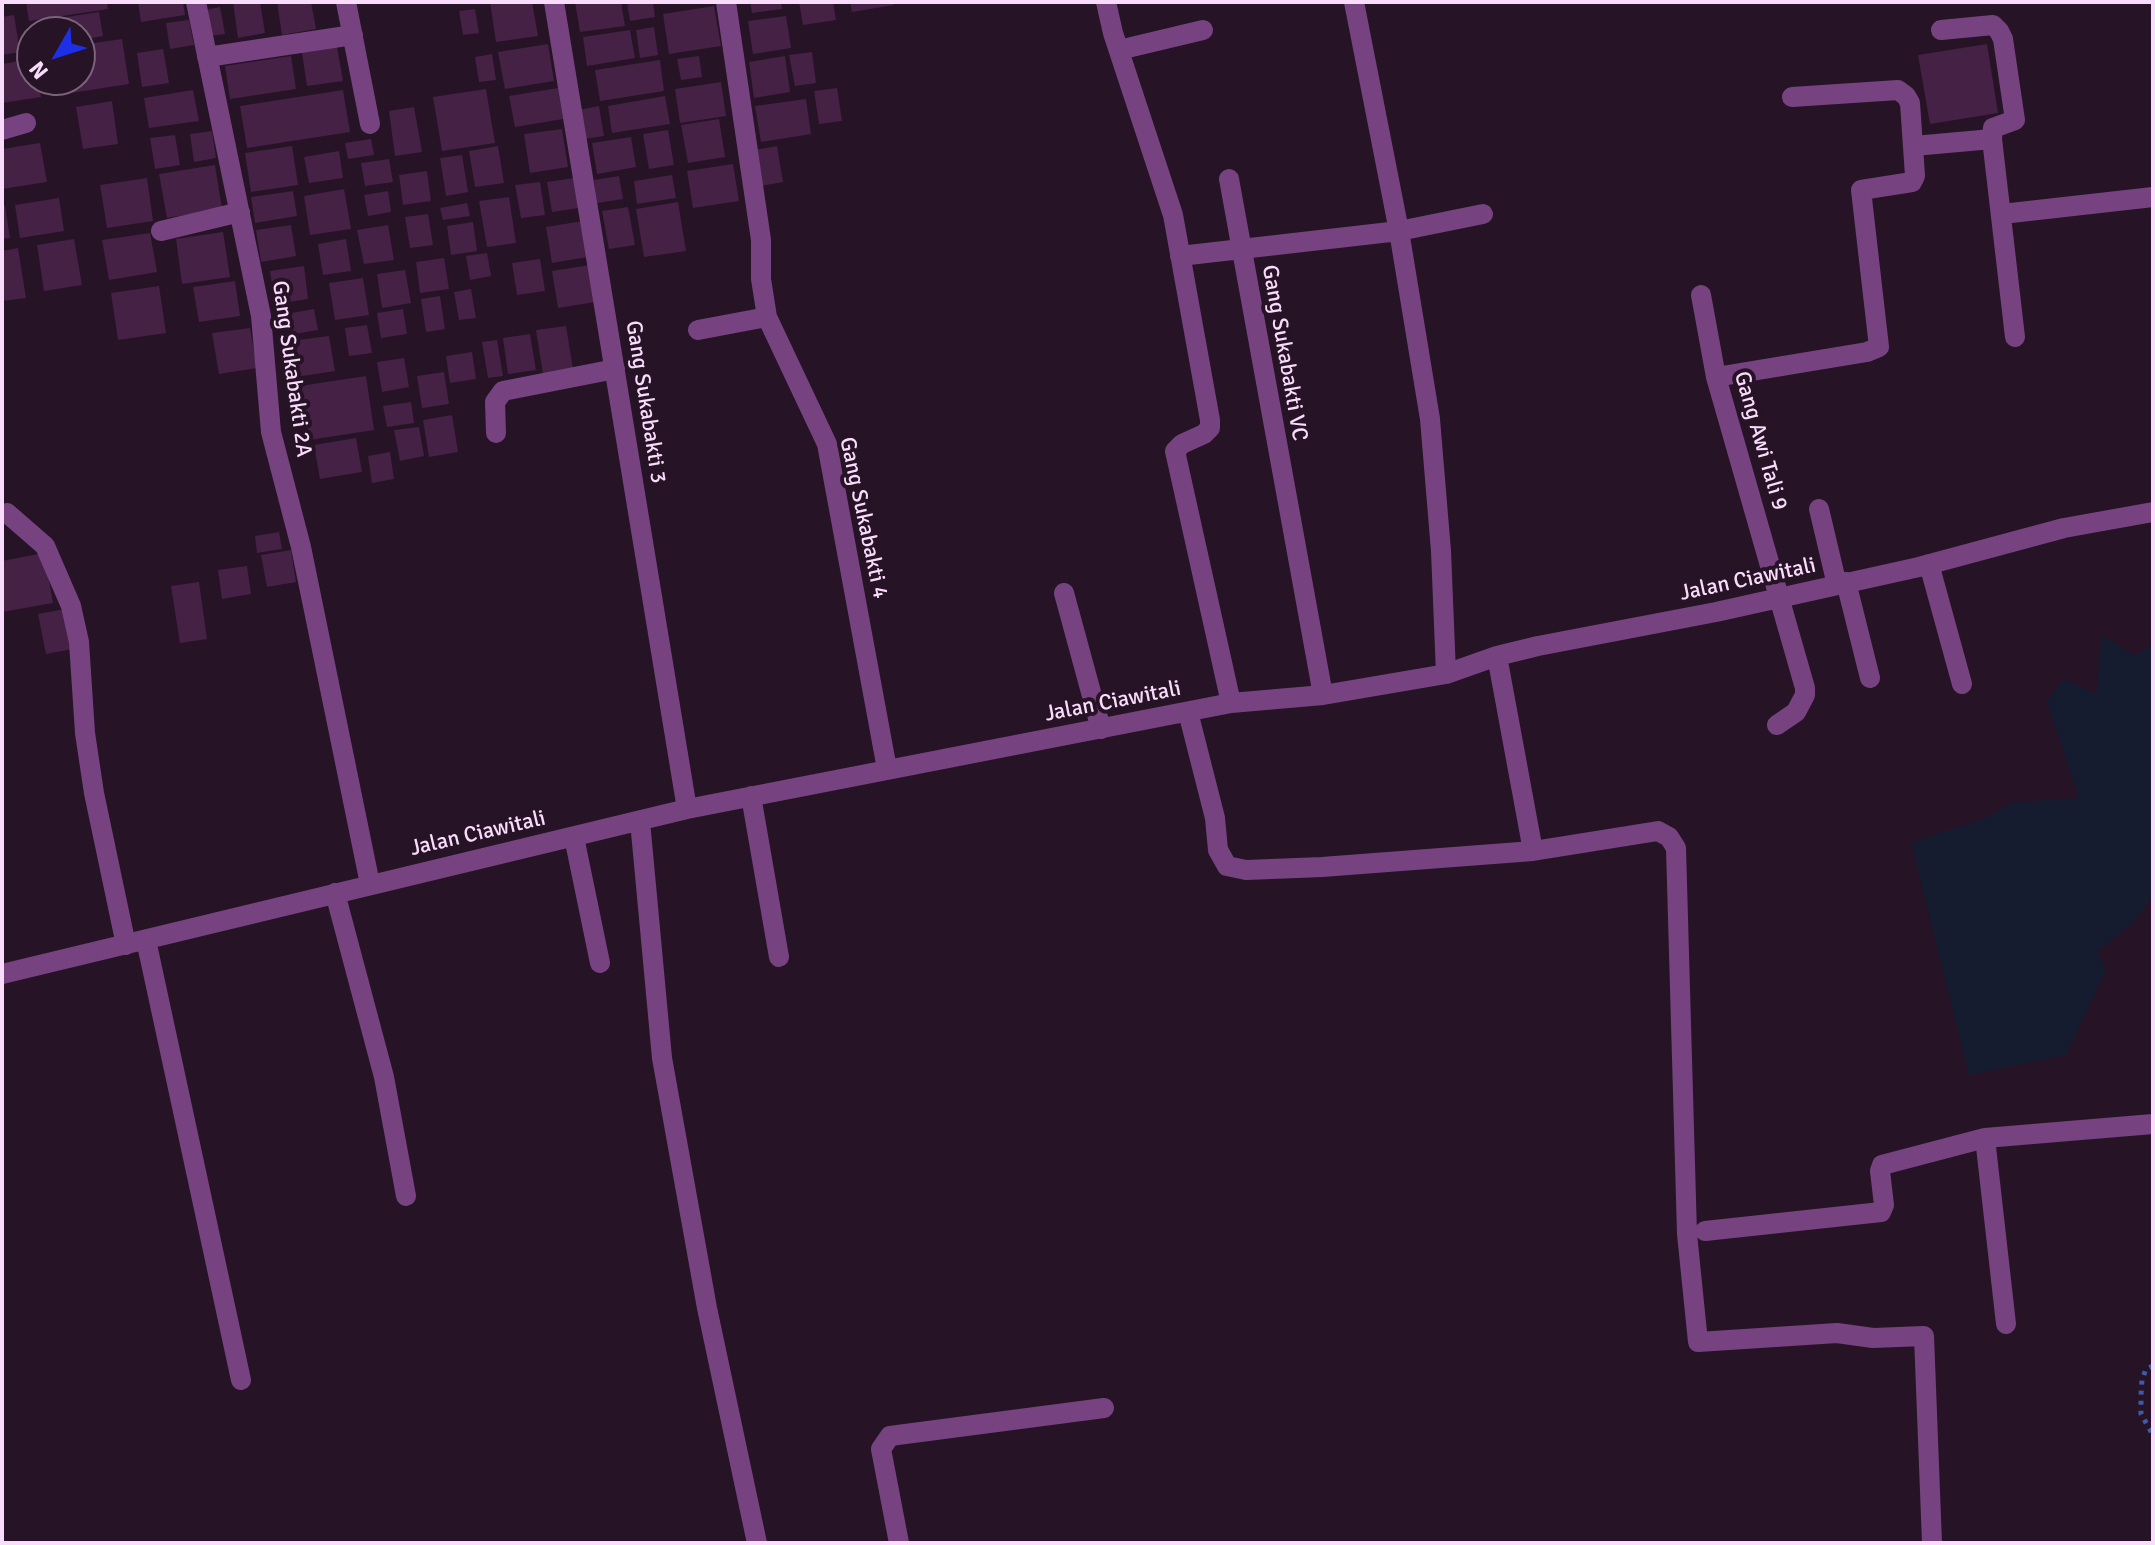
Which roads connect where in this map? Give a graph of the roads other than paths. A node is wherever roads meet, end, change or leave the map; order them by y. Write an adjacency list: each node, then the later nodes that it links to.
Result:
1 (196, 2): 11 (street, Gang Sukabakti 2A)
2 (346, 2): 9 (street)
3 (554, 2): 31 (street, Gang Sukabakti 3)
4 (726, 2): 28 (street, Gang Sukabakti 4)
5 (1106, 2): 10 (street)
6 (1354, 2): 24 (street)
7 (1203, 30): 10 (street)
8 (1941, 30): 16 (street)
9 (353, 35): 11 (street); 14 (street)
10 (1119, 50): 26 (street)
11 (207, 57): 20 (street, Gang Sukabakti 2A)
12 (1792, 97): 17 (street)
13 (26, 123): 15 (street)
14 (370, 124)
15 (2, 130)
16 (1992, 139): 17 (street); 22 (street)
17 (1914, 146): 32 (street)
18 (1229, 179): 25 (street, Gang Sukabakti VC)
19 (2153, 197): 22 (street)
20 (240, 212): 23 (street); 56 (street, Gang Sukabakti 2A)
21 (1483, 214): 24 (street)
22 (2002, 214): 30 (street)
23 (161, 231)
24 (1399, 231): 25 (street); 42 (street)
25 (1241, 249): 26 (street); 45 (street, Gang Sukabakti VC)
26 (1180, 256): 46 (street)
27 (1701, 295): 32 (street, Gang Awi Tali 9)
28 (767, 317): 29 (street); 50 (street, Gang Sukabakti 4)
29 (698, 330)
30 (2015, 337)
31 (615, 369): 33 (street); 52 (street, Gang Sukabakti 3)
32 (1716, 377): 40 (street, Gang Awi Tali 9)
33 (496, 433)
34 (1819, 509): 38 (street)
35 (2153, 512): 37 (street, Jalan Ciawitali)
36 (2, 514): 58 (street)
37 (1929, 564): 38 (street, Jalan Ciawitali); 44 (street)
38 (1841, 584): 40 (street, Jalan Ciawitali); 43 (street)
39 (1064, 593): 49 (street)
40 (1779, 597): 41 (street, Jalan Ciawitali); 48 (street, Gang Awi Tali 9)
41 (1497, 656): 42 (street, Jalan Ciawitali); 55 (street)
42 (1446, 674): 45 (street, Jalan Ciawitali)
43 (1870, 678)
44 (1962, 684)
45 (1323, 695): 46 (street, Jalan Ciawitali)
46 (1231, 703): 47 (street, Jalan Ciawitali)
47 (1188, 712): 49 (street, Jalan Ciawitali); 55 (street)
48 (1777, 725)
49 (1101, 729): 50 (street, Jalan Ciawitali)
50 (887, 769): 51 (street, Jalan Ciawitali)
51 (751, 796): 52 (street, Jalan Ciawitali); 59 (street)
52 (687, 809): 53 (street, Jalan Ciawitali)
53 (640, 821): 54 (street, Jalan Ciawitali); 69 (street)
54 (574, 837): 56 (street, Jalan Ciawitali); 60 (street)
55 (1533, 851): 71 (street)
56 (370, 884): 57 (street, Jalan Ciawitali)
57 (335, 893): 58 (street, Jalan Ciawitali); 64 (street)
58 (136, 942): 61 (street, Jalan Ciawitali); 67 (street)
59 (779, 957)
60 (600, 963)
61 (2, 974)
62 (2153, 1124): 63 (street)
63 (1985, 1138): 65 (street); 66 (street)
64 (406, 1196)
65 (1705, 1231)
66 (2006, 1324)
67 (241, 1380)
68 (1104, 1408): 70 (street)
69 (757, 1543)
70 (899, 1543)
71 (1932, 1543)

